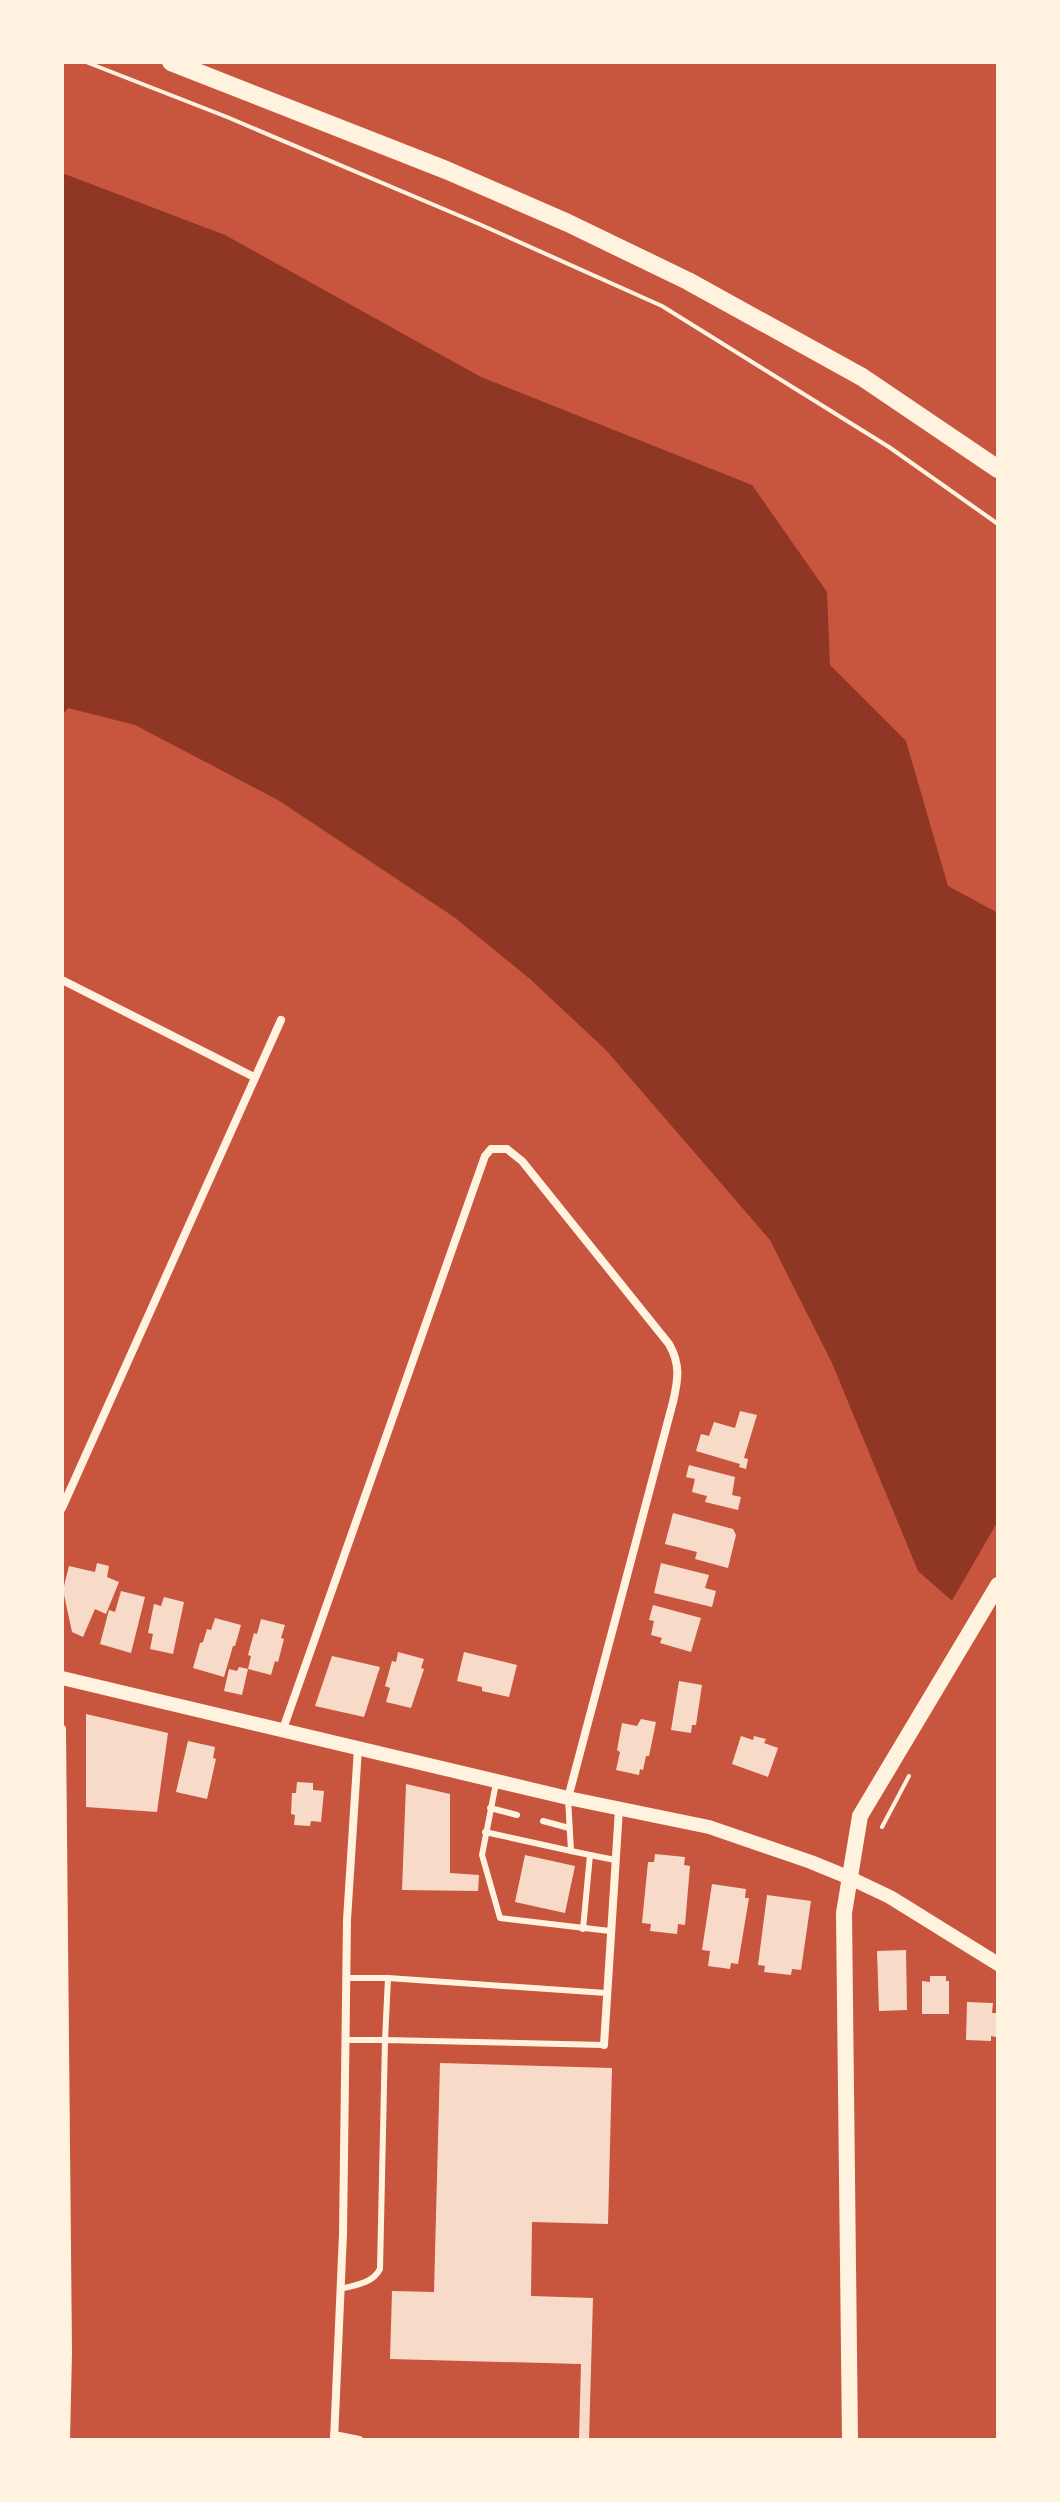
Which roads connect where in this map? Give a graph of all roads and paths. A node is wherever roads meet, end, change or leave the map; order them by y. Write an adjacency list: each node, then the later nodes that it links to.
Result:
1 (86, 62): 4 (path)
2 (171, 62): 3 (main road)
3 (998, 469)
4 (998, 524)
5 (62, 980): 7 (street)
6 (281, 1020): 7 (street)
7 (254, 1077): 8 (street)
8 (62, 1508)
9 (998, 1585): 25 (main road)
10 (62, 1678): 12 (street)
11 (62, 1729): 37 (street)
12 (283, 1729): 13 (street); 15 (street)
13 (358, 1747): 14 (street); 29 (street)
14 (497, 1780): 15 (street); 16 (lane)
15 (568, 1798): 17 (street); 20 (lane)
16 (490, 1808): 18 (lane); 21 (lane)
17 (619, 1809): 24 (street); 25 (street)
18 (517, 1815)
19 (543, 1821): 20 (lane)
20 (569, 1828): 22 (lane)
21 (485, 1832): 22 (lane); 26 (lane)
22 (571, 1851): 23 (lane)
23 (590, 1855): 24 (lane); 26 (lane)
24 (615, 1860): 27 (street)
25 (850, 1878): 28 (street); 39 (main road)
26 (583, 1929): 27 (lane)
27 (610, 1931): 31 (street)
28 (998, 1964)
29 (346, 1978): 30 (lane); 32 (street)
30 (388, 1978): 31 (lane); 33 (lane)
31 (606, 1993): 34 (street)
32 (345, 2040): 33 (lane); 35 (street)
33 (385, 2040): 34 (lane); 35 (lane)
34 (604, 2045)
35 (340, 2289): 36 (street)
36 (334, 2437): 38 (street)
37 (66, 2440)
38 (359, 2440)
39 (850, 2440)

